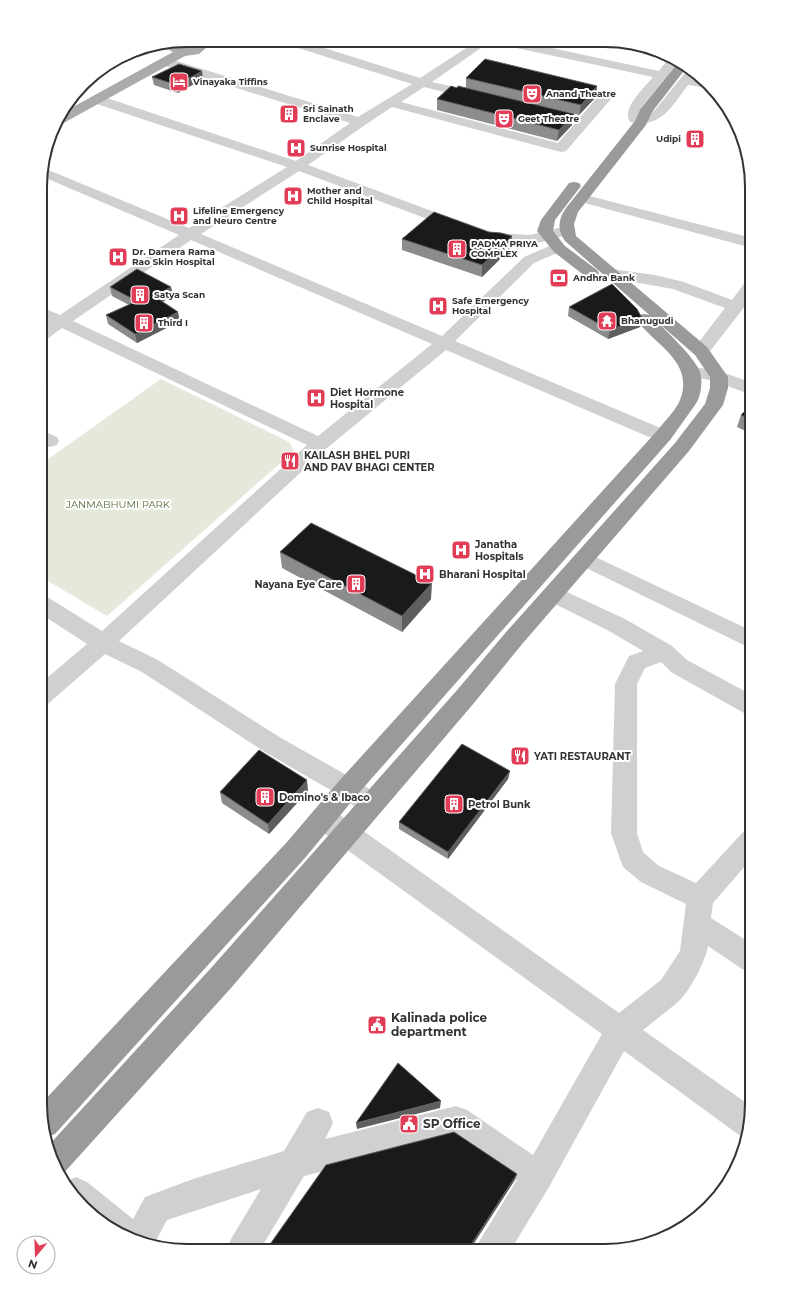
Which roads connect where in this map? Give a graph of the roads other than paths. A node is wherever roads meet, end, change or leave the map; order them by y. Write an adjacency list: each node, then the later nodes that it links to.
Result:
1 (182, 47): 5 (main road)
2 (308, 47): 11 (street)
3 (476, 47): 11 (street)
4 (530, 47): 8 (street)
5 (166, 62): 14 (main road); 20 (street)
6 (671, 64): 8 (street)
7 (680, 69): 18 (highway)
8 (662, 75): 18 (street)
9 (689, 76): 10 (street)
10 (685, 81): 12 (street); 18 (street)
11 (422, 83): 15 (street); 16 (street)
12 (699, 84)
13 (606, 96): 21 (street)
14 (99, 100): 17 (main road); 22 (street)
15 (491, 100)
16 (390, 103): 20 (street); 21 (street)
17 (67, 116)
18 (641, 116): 24 (highway); 26 (highway)
19 (568, 118): 21 (street)
20 (360, 122): 22 (street)
21 (584, 122)
22 (298, 166): 25 (street); 26 (street)
23 (48, 174): 25 (street)
24 (582, 198): 26 (highway); 27 (street)
25 (189, 235): 32 (street); 34 (street)
26 (557, 238): 28 (highway); 34 (street); 35 (highway)
27 (745, 241)
28 (612, 274): 30 (street); 35 (highway)
29 (745, 295): 30 (street)
30 (736, 307): 35 (street)
31 (47, 315): 32 (street)
32 (62, 321): 33 (street); 40 (street)
33 (47, 331)
34 (444, 343): 39 (street); 40 (street)
35 (700, 361): 36 (street); 37 (highway); 39 (highway)
36 (745, 373)
37 (719, 377): 38 (street); 41 (highway)
38 (745, 386)
39 (663, 436): 49 (highway)
40 (320, 444): 45 (street)
41 (585, 559): 42 (highway); 44 (street)
42 (554, 594): 46 (street); 50 (highway)
43 (47, 608): 45 (street)
44 (745, 638)
45 (103, 643): 47 (street); 49 (street)
46 (664, 652): 48 (street); 54 (street)
47 (47, 690)
48 (745, 702)
49 (348, 788): 50 (street); 51 (highway)
50 (371, 804): 52 (highway)
51 (323, 818): 52 (street); 57 (highway)
52 (346, 833): 56 (street); 60 (highway)
53 (745, 849): 54 (street)
54 (699, 911): 55 (street); 56 (street)
55 (745, 954)
56 (620, 1030): 58 (street); 62 (street)
57 (48, 1119)
58 (744, 1120)
59 (318, 1123): 61 (street)
60 (58, 1158)
61 (294, 1163): 62 (street); 65 (street); 66 (street)
62 (538, 1176): 67 (street)
63 (88, 1203): 64 (street)
64 (105, 1217)
65 (141, 1236)
66 (246, 1244)
67 (495, 1244)

